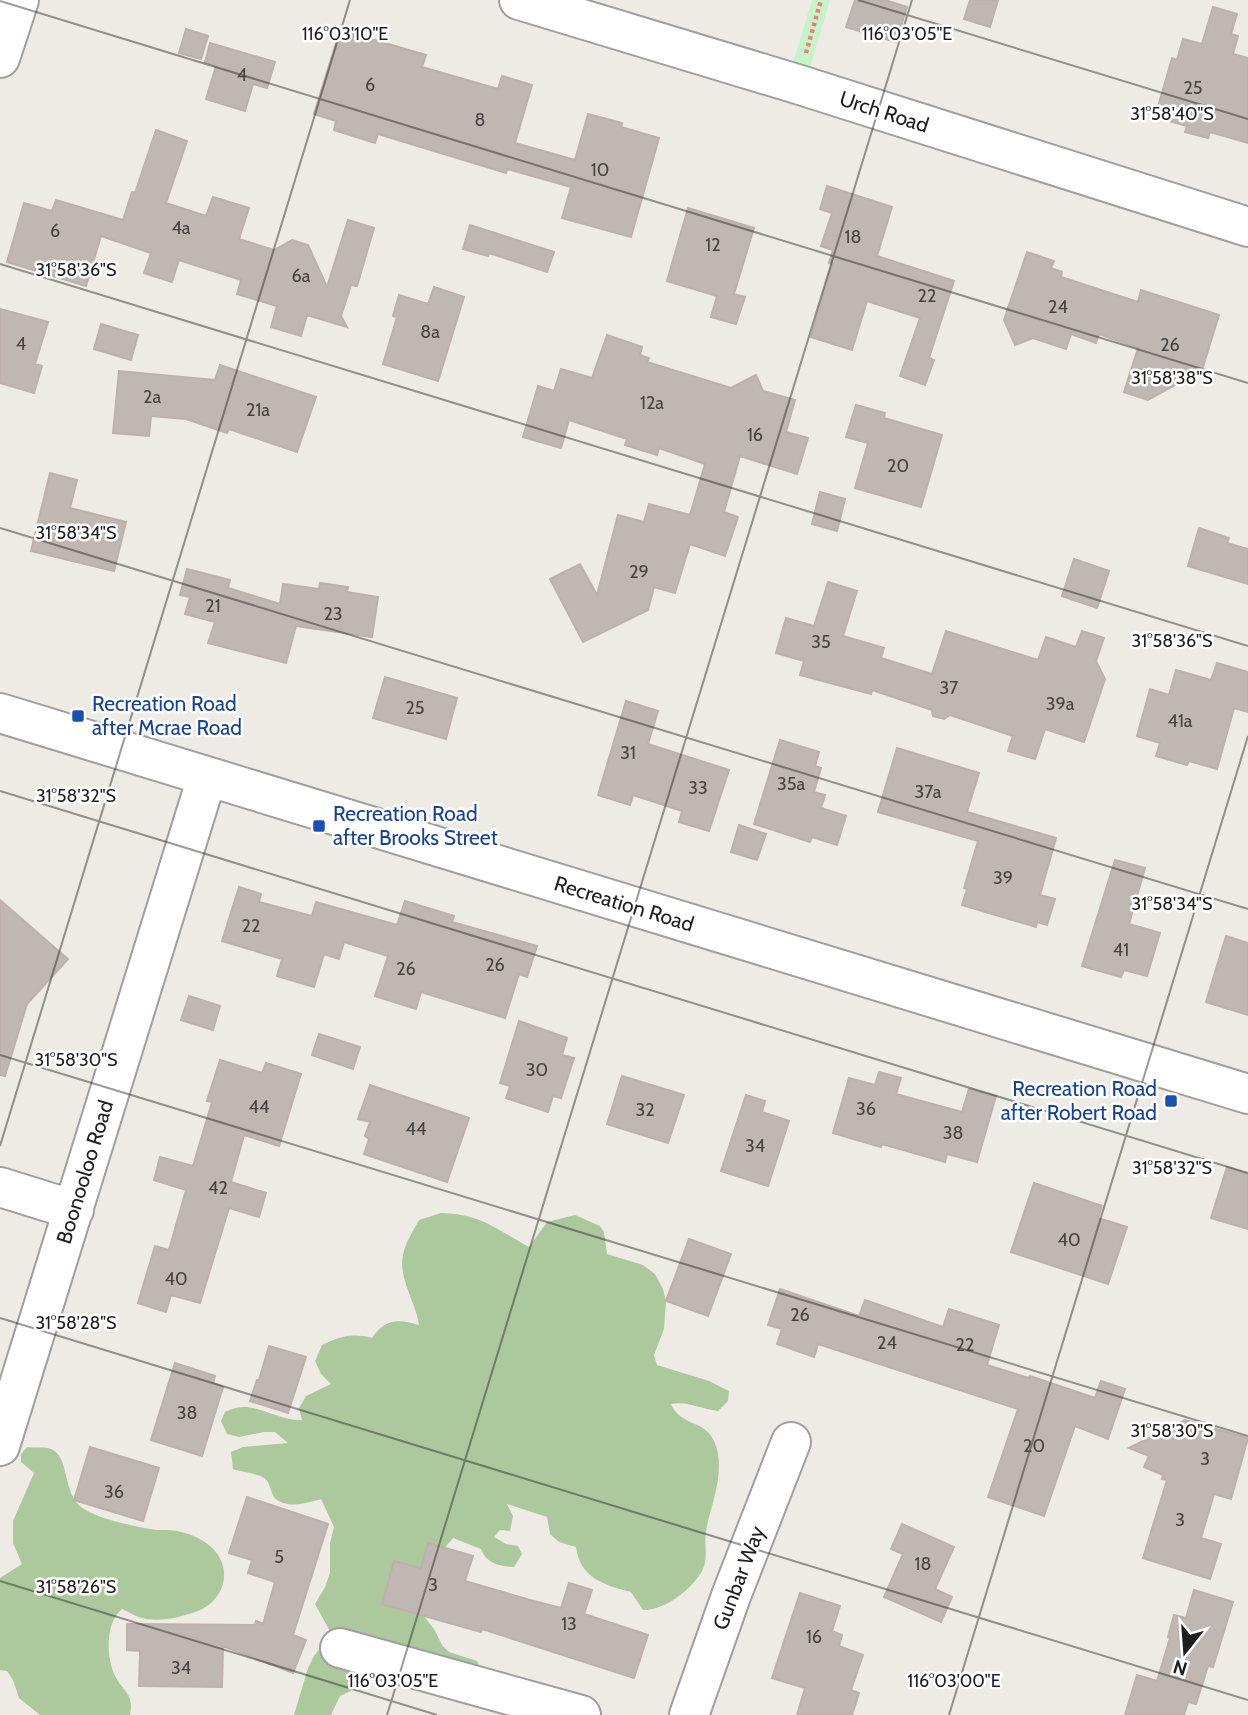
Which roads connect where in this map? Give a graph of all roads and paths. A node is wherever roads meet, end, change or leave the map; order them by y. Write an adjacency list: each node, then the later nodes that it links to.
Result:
1 (2, 0): 5 (street)
2 (19, 0): 6 (street)
3 (519, 0): 7 (street, Urch Road)
4 (821, 0): 7 (path)
5 (0, 6)
6 (0, 58)
7 (797, 84): 8 (street, Urch Road)
8 (1248, 227)
9 (0, 713): 10 (street, Recreation Road)
10 (207, 777): 11 (street, Recreation Road); 13 (street, Boonooloo Road)
11 (1248, 1094)
12 (0, 1187): 13 (street)
13 (74, 1209): 15 (street, Boonooloo Road)
14 (791, 1442): 18 (street, Gunbar Way)
15 (0, 1444)
16 (340, 1648): 17 (street)
17 (580, 1715)
18 (689, 1715)

